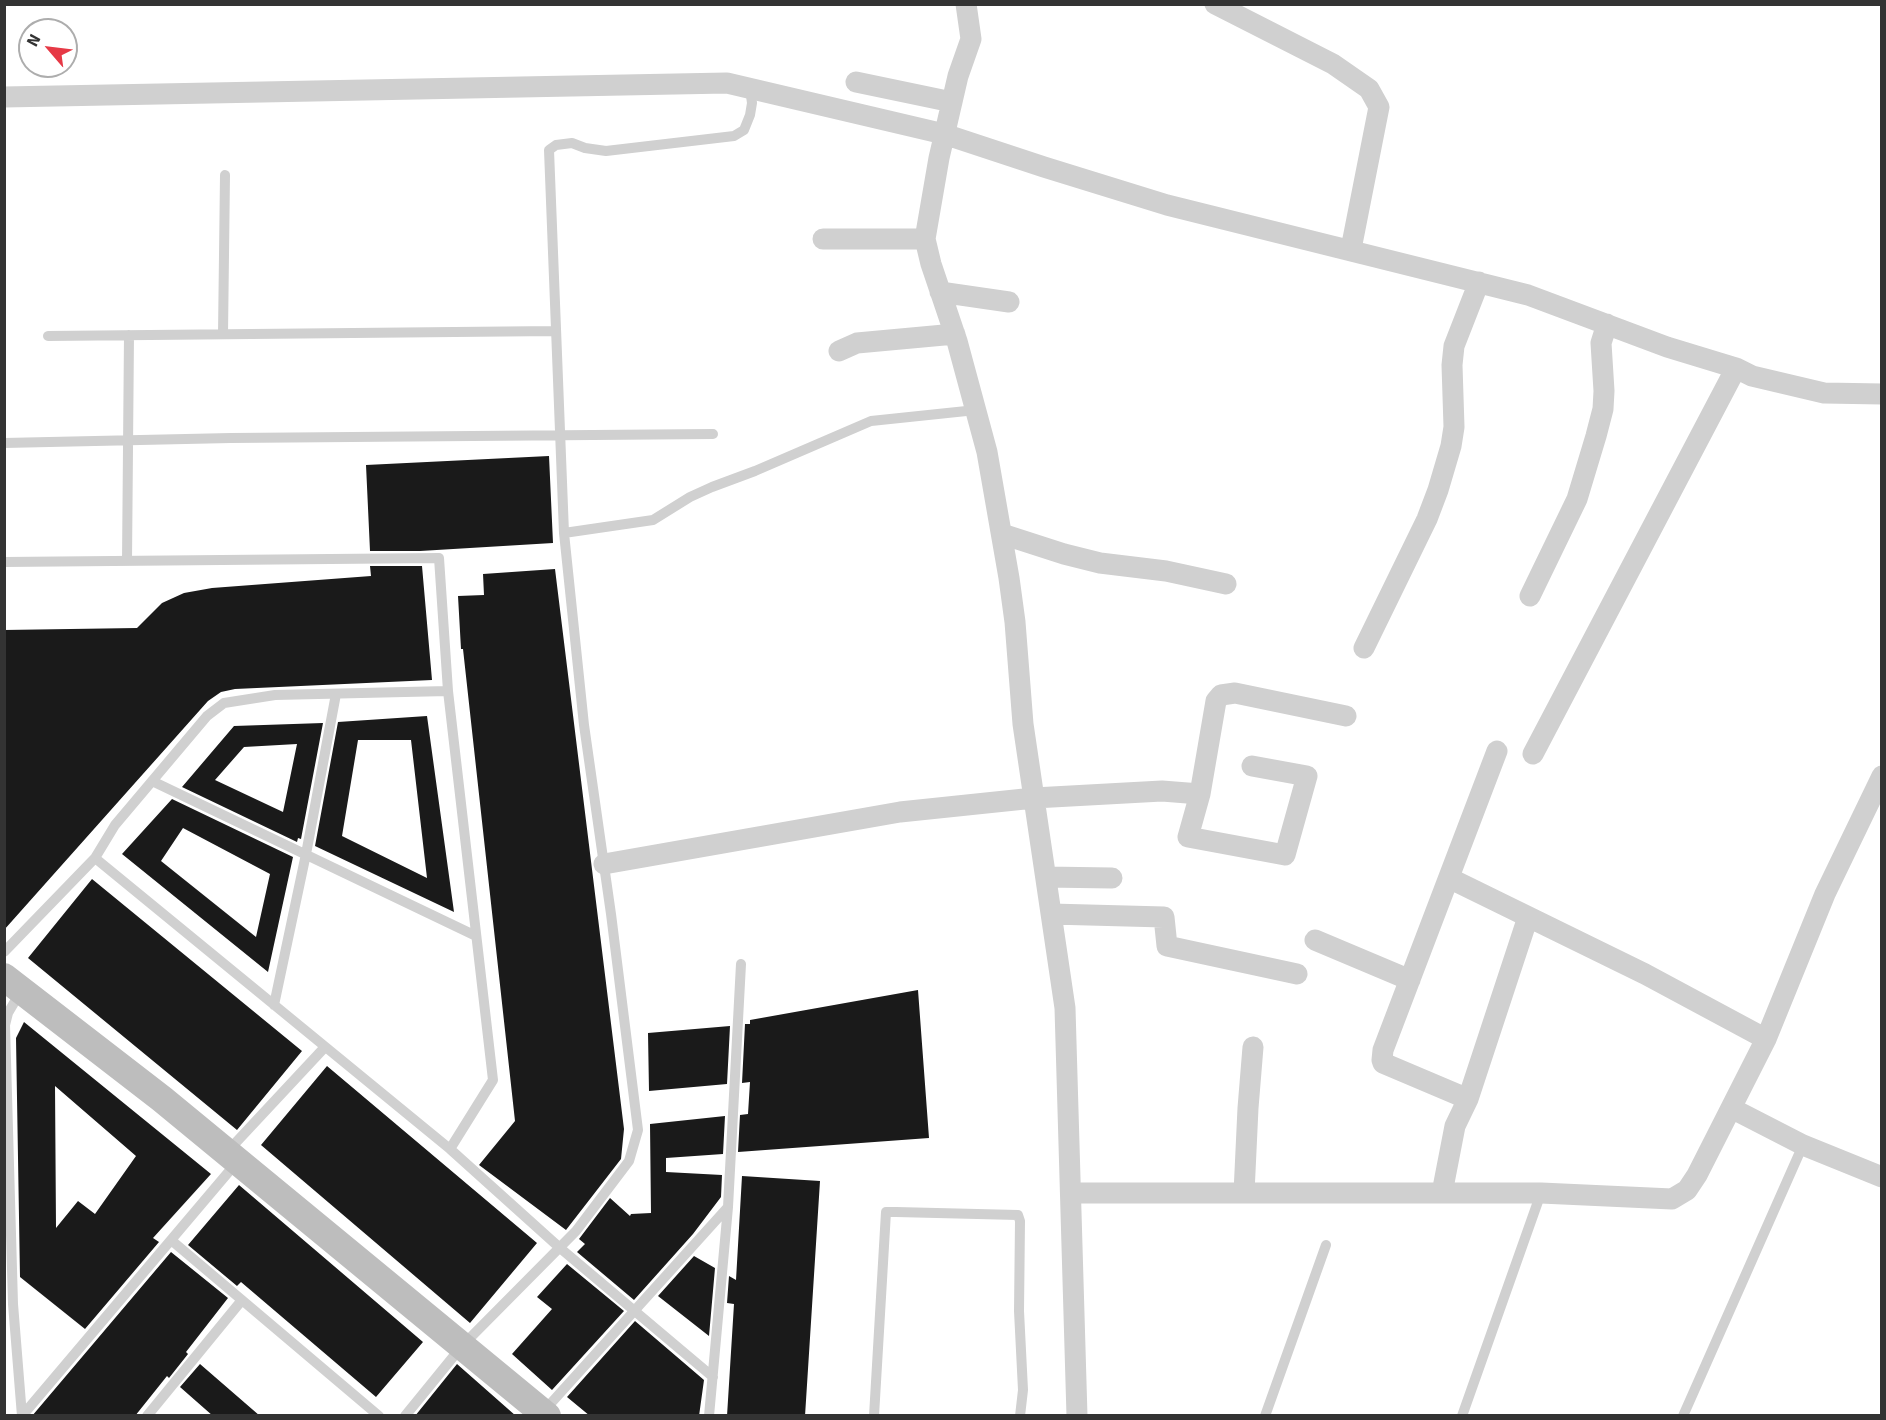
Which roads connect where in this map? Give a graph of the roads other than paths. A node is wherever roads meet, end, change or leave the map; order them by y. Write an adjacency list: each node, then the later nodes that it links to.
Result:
1 (966, 4): 6 (street)
2 (1215, 4): 11 (street)
3 (856, 81): 6 (street)
4 (750, 88): 5 (street); 7 (street); 16 (lane)
5 (4, 97)
6 (952, 102): 7 (street)
7 (945, 134): 10 (street); 11 (street)
8 (225, 175): 17 (lane)
9 (823, 239): 10 (street)
10 (925, 239): 13 (street)
11 (1352, 249): 12 (street)
12 (1479, 282): 15 (street); 35 (street)
13 (940, 292): 14 (street); 18 (street)
14 (1009, 302)
15 (1607, 324): 22 (street); 34 (street)
16 (556, 331): 17 (lane); 26 (lane)
17 (223, 334): 19 (lane)
18 (955, 334): 21 (street); 24 (street)
19 (129, 335): 20 (lane); 27 (lane)
20 (48, 336)
21 (839, 351)
22 (1736, 368): 23 (street); 40 (street)
23 (1881, 394)
24 (976, 410): 29 (lane); 30 (street)
25 (713, 434): 26 (lane)
26 (560, 436): 27 (lane); 29 (lane)
27 (129, 440): 28 (lane); 31 (lane)
28 (4, 443)
29 (564, 533): 48 (lane)
30 (1002, 534): 33 (street); 45 (street)
31 (127, 561): 32 (lane); 36 (lane)
32 (4, 562)
33 (1226, 584)
34 (1530, 596)
35 (1364, 648)
36 (448, 691): 37 (lane); 54 (lane)
37 (336, 694): 43 (lane); 46 (lane)
38 (1346, 716): 44 (street)
39 (1497, 751): 51 (street)
40 (1533, 754)
41 (1252, 766): 44 (street)
42 (1881, 776): 62 (street)
43 (152, 781): 46 (lane); 47 (lane)
44 (1200, 794): 45 (street)
45 (1034, 798): 48 (street); 49 (street)
46 (306, 854): 54 (lane); 61 (lane)
47 (95, 858): 56 (lane); 61 (lane)
48 (604, 864): 78 (lane)
49 (1046, 877): 50 (street); 52 (street)
50 (1112, 878)
51 (1449, 878): 53 (street); 59 (street)
52 (1051, 914): 58 (street); 71 (street)
53 (1528, 918): 62 (street); 65 (street)
54 (476, 936): 68 (lane)
55 (1315, 940): 59 (street)
56 (4, 952)
57 (741, 964): 75 (lane)
58 (1297, 974)
59 (1410, 980): 65 (street)
60 (13, 983): 69 (street); 84 (lane)
61 (274, 1005): 63 (lane)
62 (1766, 1039): 66 (street)
63 (325, 1047): 68 (lane); 69 (lane)
64 (1253, 1047): 72 (street)
65 (1468, 1099): 73 (street)
66 (1731, 1108): 67 (street); 74 (street)
67 (1803, 1144): 70 (street); 94 (lane)
68 (450, 1149): 78 (lane)
69 (232, 1157): 76 (lane); 81 (street)
70 (1881, 1177)
71 (1071, 1193): 72 (street); 91 (street)
72 (1244, 1193): 73 (street)
73 (1442, 1193): 74 (street)
74 (1541, 1193): 93 (lane)
75 (728, 1206): 80 (lane); 82 (lane)
76 (171, 1240): 79 (lane); 84 (lane)
77 (1326, 1245): 92 (lane)
78 (560, 1248): 80 (lane); 81 (lane)
79 (242, 1300): 85 (lane); 86 (lane)
80 (634, 1311): 82 (lane); 83 (lane)
81 (462, 1346): 83 (street); 87 (lane)
82 (713, 1377): 88 (lane)
83 (545, 1414)
84 (22, 1416)
85 (147, 1416)
86 (379, 1416)
87 (405, 1416)
88 (709, 1416)
89 (874, 1416): 90 (lane)
90 (1020, 1416)
91 (1077, 1416)
92 (1265, 1416)
93 (1462, 1416)
94 (1683, 1416)

